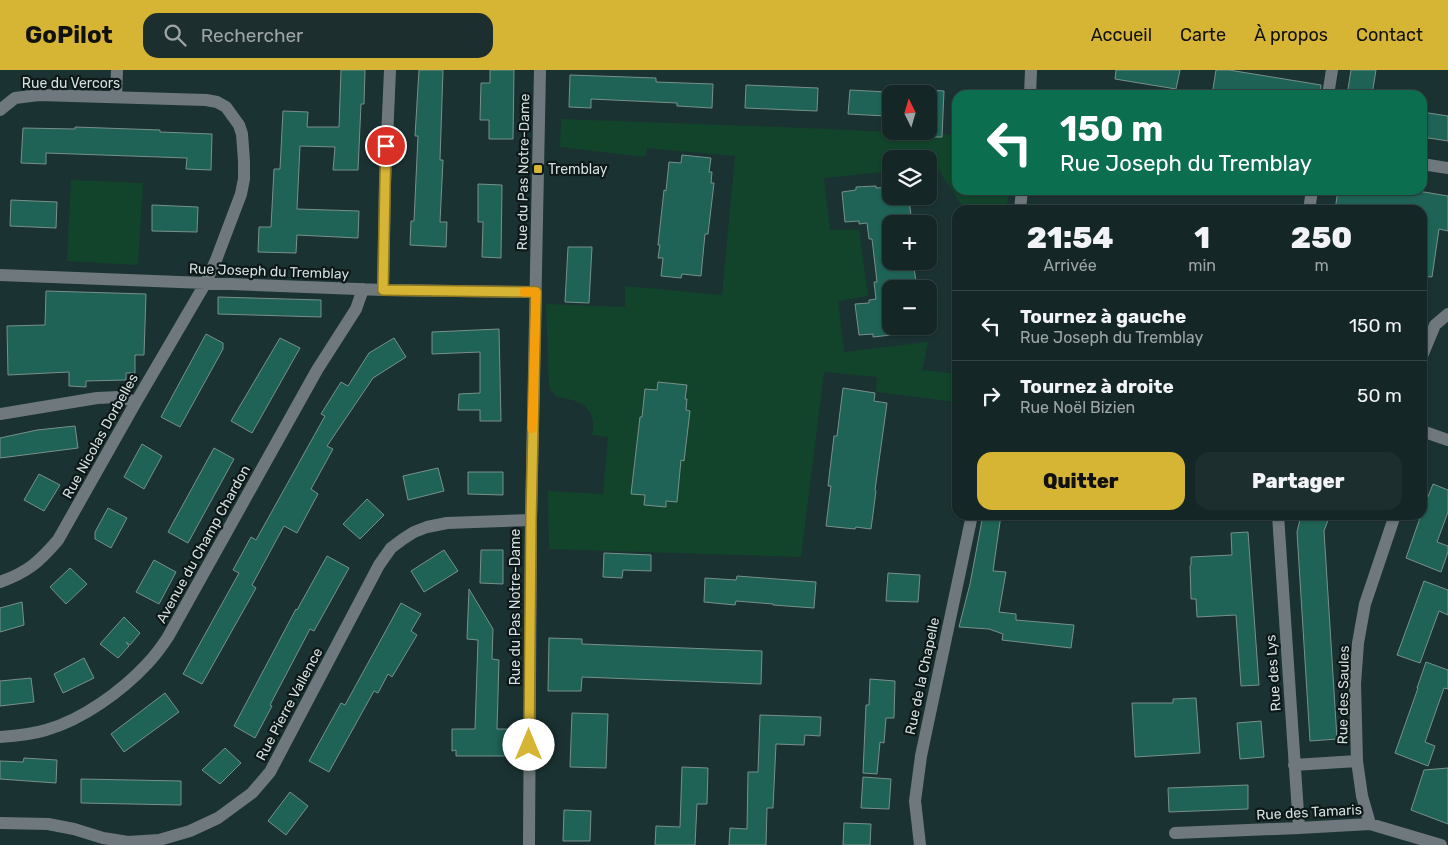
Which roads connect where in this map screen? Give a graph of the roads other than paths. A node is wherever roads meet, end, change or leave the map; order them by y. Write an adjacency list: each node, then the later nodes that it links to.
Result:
1 (117, 70): 8 (street)
2 (390, 70): 15 (street)
3 (540, 70): 16 (street, Rue du Pas Notre-Dame)
4 (1031, 70): 6 (street)
5 (1332, 70): 7 (street)
6 (1030, 90)
7 (1329, 90)
8 (116, 97): 9 (street, Rue du Vercors); 13 (street, Rue du Vercors)
9 (0, 110)
10 (1427, 165): 11 (street)
11 (1448, 168)
12 (0, 275): 13 (street, Rue Joseph du Tremblay)
13 (204, 284): 14 (street, Rue Joseph du Tremblay); 19 (street, Rue Nicolas Dorbelles)
14 (363, 289): 15 (street, Rue Joseph du Tremblay); 28 (street, Avenue du Champ Chardon)
15 (383, 290): 16 (street, Rue Joseph du Tremblay)
16 (536, 292): 23 (street, Rue du Pas Notre-Dame)
17 (1448, 314): 18 (street)
18 (1427, 344)
19 (136, 402): 20 (street); 27 (street, Rue Nicolas Dorbelles)
20 (0, 414)
21 (1427, 435): 22 (street)
22 (1448, 440)
23 (531, 520): 31 (street, Rue Pierre Vallence); 35 (street, Rue du Pas Notre-Dame)
24 (971, 520): 36 (street, Rue de la Chapelle)
25 (1278, 520): 30 (street, Rue des Lys)
26 (1393, 520): 29 (street, Rue des Saules)
27 (0, 582)
28 (0, 737)
29 (1357, 761): 30 (street, Rue des Saules); 32 (street, Rue des Saules)
30 (1294, 765): 33 (street, Rue des Lys)
31 (0, 824)
32 (1370, 824): 33 (street, Rue des Tamaris); 37 (street, Rue des Tamaris)
33 (1299, 828): 34 (street, Rue des Tamaris)
34 (1175, 833)
35 (529, 845)
36 (920, 845)
37 (1441, 845)

